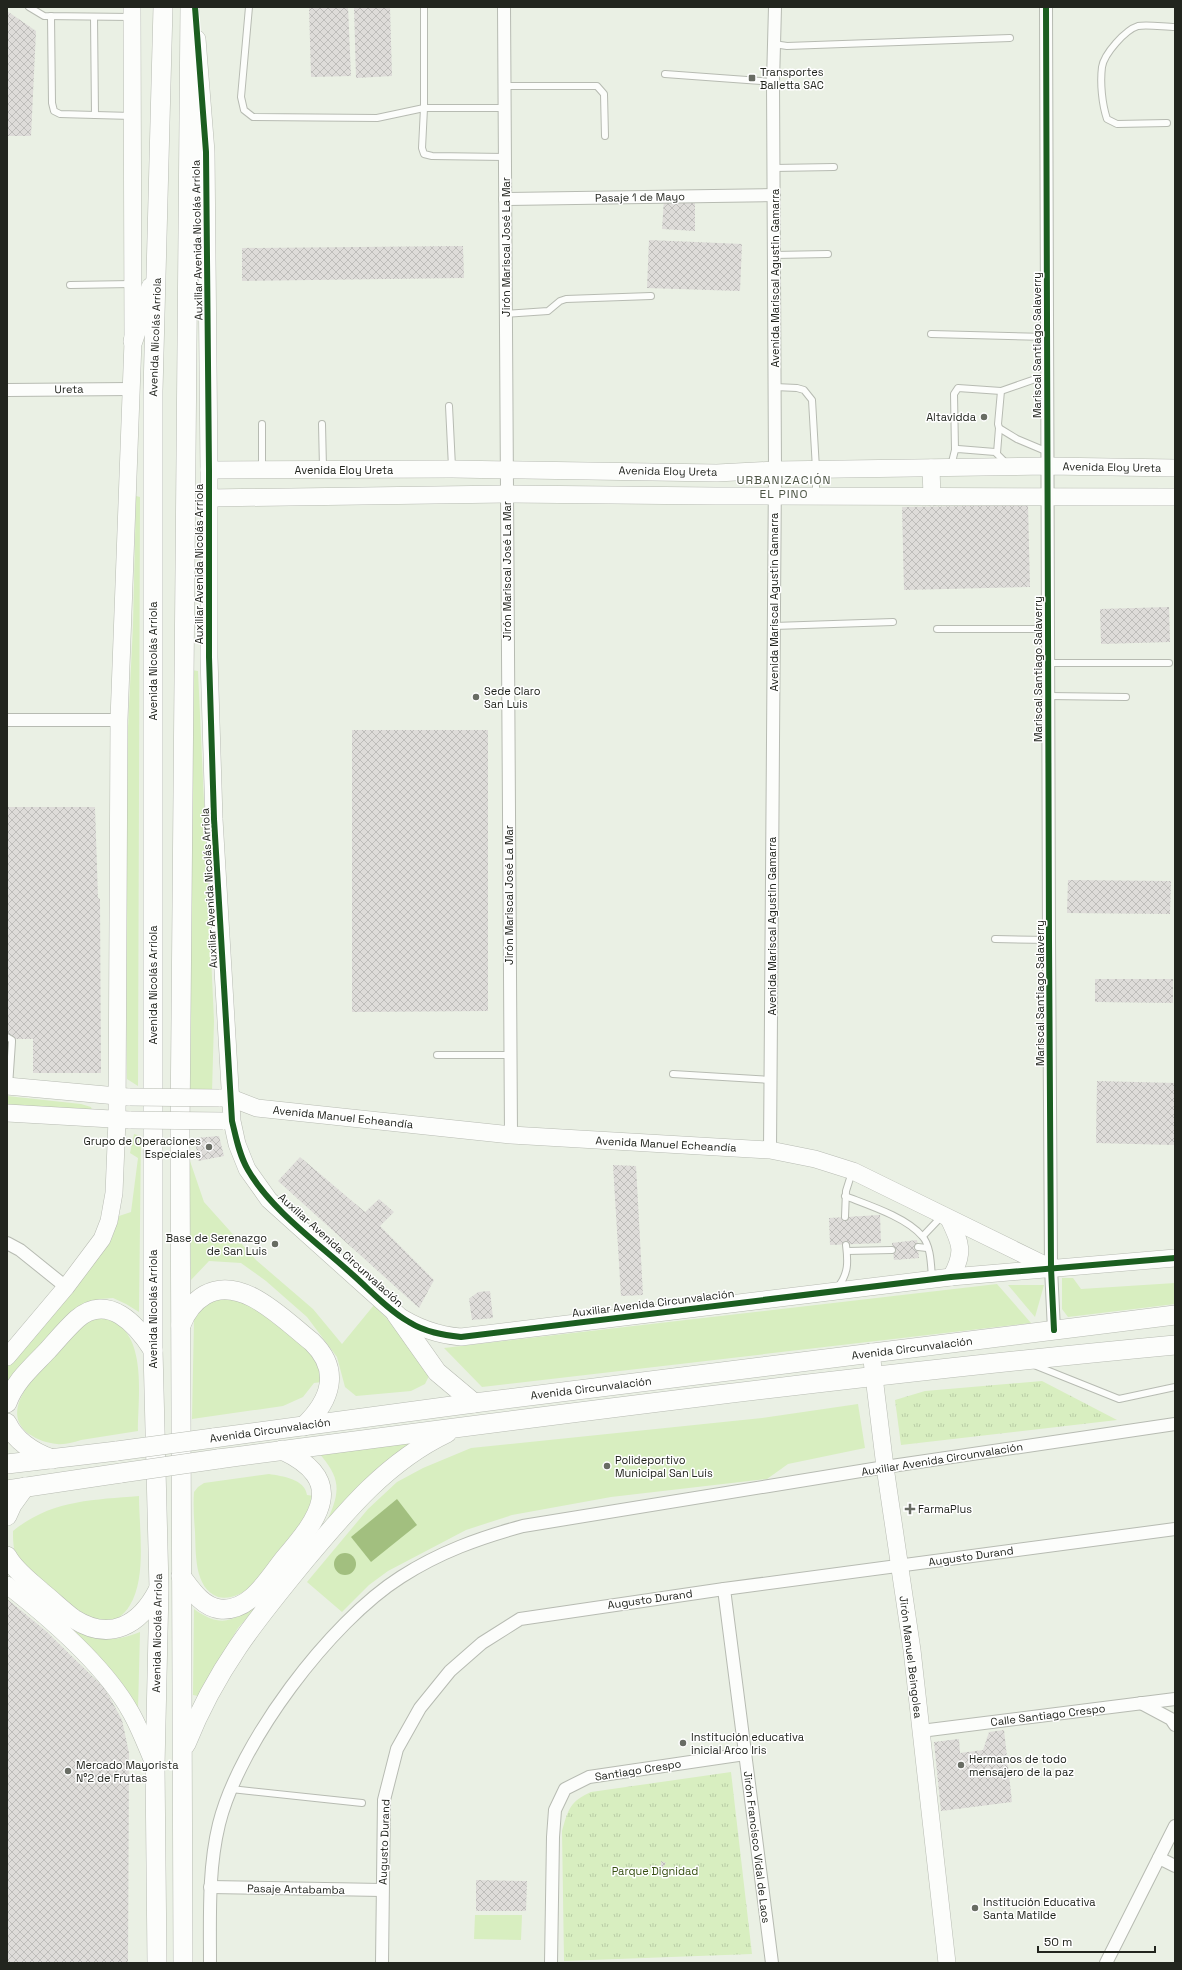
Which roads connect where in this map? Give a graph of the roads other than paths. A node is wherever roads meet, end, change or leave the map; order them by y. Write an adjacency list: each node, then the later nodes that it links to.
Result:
1 (29, 7): 12 (lane)
2 (150, 7): 20 (main road)
3 (163, 7): 20 (main road, Avenida Nicolás Arriola)
4 (190, 7): 123 (main road)
5 (195, 7): 61 (street, Auxiliar Avenida Nicolás Arriola)
6 (249, 7): 21 (lane)
7 (424, 7): 21 (lane)
8 (504, 7): 19 (street, Jirón Mariscal José La Mar)
9 (775, 7): 16 (street, Avenida Mariscal Agustin Gamarra)
10 (1046, 7): 40 (street, Mariscal Santiago Salaverry)
11 (132, 12): 13 (lane); 24 (street)
12 (51, 16): 13 (lane); 23 (lane)
13 (94, 16): 23 (lane)
14 (1175, 27): 25 (lane)
15 (1010, 38): 16 (lane)
16 (774, 44): 18 (street, Avenida Mariscal Agustin Gamarra)
17 (665, 74): 18 (lane)
18 (773, 82): 29 (street, Avenida Mariscal Agustin Gamarra)
19 (505, 86): 22 (street, Jirón Mariscal José La Mar); 26 (lane)
20 (161, 91): 34 (main road, Avenida Nicolás Arriola)
21 (424, 108): 22 (lane); 27 (lane)
22 (505, 108): 27 (street, Jirón Mariscal José La Mar)
23 (95, 115): 24 (lane)
24 (132, 116): 36 (street)
25 (1167, 123)
26 (605, 136)
27 (505, 157): 31 (street, Jirón Mariscal José La Mar)
28 (834, 167): 29 (lane)
29 (774, 168): 30 (street, Avenida Mariscal Agustin Gamarra)
30 (774, 195): 31 (street, Pasaje 1 de Mayo); 33 (street, Avenida Mariscal Agustin Gamarra)
31 (506, 199): 38 (street, Jirón Mariscal José La Mar)
32 (828, 254): 33 (lane)
33 (774, 255): 43 (street, Avenida Mariscal Agustin Gamarra)
34 (158, 268): 41 (main road); 126 (main road, Avenida Nicolás Arriola)
35 (70, 284): 36 (lane)
36 (133, 284): 41 (street)
37 (651, 296): 38 (lane)
38 (506, 314): 59 (street, Jirón Mariscal José La Mar)
39 (931, 334): 40 (lane)
40 (1047, 338): 42 (street, Mariscal Santiago Salaverry)
41 (133, 341): 44 (street)
42 (1047, 375): 46 (lane); 53 (street, Mariscal Santiago Salaverry)
43 (775, 387): 60 (lane); 66 (street, Avenida Mariscal Agustin Gamarra)
44 (131, 389): 45 (street, Ureta); 89 (street)
45 (7, 390)
46 (1001, 390): 50 (lane); 51 (lane)
47 (449, 406): 58 (lane)
48 (262, 424): 67 (lane)
49 (322, 424): 63 (lane)
50 (999, 428): 52 (lane); 53 (lane)
51 (955, 450): 52 (lane); 56 (lane)
52 (997, 453): 54 (lane)
53 (1048, 459): 54 (street, Avenida Eloy Ureta); 57 (street, Avenida Eloy Ureta); 77 (street, Mariscal Santiago Salaverry)
54 (1009, 467): 56 (street, Avenida Eloy Ureta)
55 (931, 468): 56 (street, Avenida Eloy Ureta); 60 (street, Avenida Eloy Ureta); 76 (street)
56 (950, 468)
57 (1175, 468)
58 (452, 469): 59 (street, Avenida Eloy Ureta); 64 (street, Avenida Eloy Ureta)
59 (507, 469): 65 (street, Avenida Eloy Ureta); 69 (street, Jirón Mariscal José La Mar)
60 (816, 469): 66 (street, Avenida Eloy Ureta); 74 (lane)
61 (209, 470): 67 (street, Avenida Eloy Ureta); 79 (street, Auxiliar Avenida Nicolás Arriola)
62 (280, 470): 63 (street, Avenida Eloy Ureta); 67 (street, Avenida Eloy Ureta); 75 (street)
63 (323, 470): 64 (street, Avenida Eloy Ureta)
64 (414, 470): 70 (street)
65 (580, 470): 68 (street, Avenida Eloy Ureta); 71 (street)
66 (776, 470): 68 (street, Avenida Eloy Ureta); 73 (street, Avenida Mariscal Agustin Gamarra)
67 (262, 471)
68 (717, 472): 72 (street)
69 (507, 494): 70 (street); 71 (street); 94 (street, Jirón Mariscal José La Mar)
70 (415, 495): 75 (street)
71 (579, 495): 72 (street)
72 (716, 496): 73 (street)
73 (775, 496): 74 (street); 81 (street, Avenida Mariscal Agustin Gamarra)
74 (816, 496): 76 (street)
75 (280, 497): 79 (street)
76 (932, 497): 77 (street)
77 (1048, 497): 78 (street); 83 (street, Mariscal Santiago Salaverry)
78 (1175, 497)
79 (209, 498): 99 (street, Auxiliar Avenida Nicolás Arriola)
80 (893, 622): 81 (lane)
81 (774, 626): 96 (street, Avenida Mariscal Agustin Gamarra)
82 (937, 629): 83 (lane)
83 (1048, 629): 84 (street, Mariscal Santiago Salaverry)
84 (1049, 663): 85 (lane); 86 (street, Mariscal Santiago Salaverry)
85 (1169, 663)
86 (1049, 696): 87 (lane); 91 (street, Mariscal Santiago Salaverry)
87 (1126, 697)
88 (7, 720): 89 (street)
89 (119, 720): 98 (street)
90 (995, 939): 91 (lane)
91 (1049, 940): 116 (street, Mariscal Santiago Salaverry)
92 (7, 1037): 97 (lane)
93 (437, 1055): 94 (lane)
94 (510, 1055): 104 (street, Jirón Mariscal José La Mar)
95 (673, 1074): 96 (lane)
96 (771, 1080): 105 (street, Avenida Mariscal Agustin Gamarra)
97 (8, 1086): 98 (street, Avenida Manuel Echeandía)
98 (124, 1097): 99 (street, Avenida Manuel Echeandía, bridge); 102 (street)
99 (225, 1098): 100 (street, Avenida Manuel Echeandía); 103 (street, Auxiliar Avenida Nicolás Arriola)
100 (257, 1108): 103 (street, Avenida Manuel Echeandía); 104 (street, Avenida Manuel Echeandía)
101 (7, 1113): 102 (street, Avenida Manuel Echeandía)
102 (124, 1120): 103 (street, Avenida Manuel Echeandía, bridge); 119 (street)
103 (227, 1121): 121 (street, Auxiliar Avenida Circunvalación)
104 (511, 1135): 105 (street, Avenida Manuel Echeandía)
105 (770, 1150): 106 (street, Avenida Manuel Echeandía)
106 (853, 1171): 107 (lane); 109 (street, Avenida Manuel Echeandía)
107 (845, 1196): 108 (lane); 110 (lane)
108 (845, 1217)
109 (946, 1218): 110 (lane); 116 (street, Avenida Manuel Echeandía); 117 (street)
110 (923, 1236): 113 (lane)
111 (7, 1243): 119 (street)
112 (918, 1247): 113 (lane)
113 (927, 1248): 118 (lane)
114 (892, 1250): 120 (lane)
115 (1175, 1258): 116 (street, Auxiliar Avenida Circunvalación)
116 (1051, 1268): 117 (street, Auxiliar Avenida Circunvalación); 124 (street, Mariscal Santiago Salaverry)
117 (951, 1277): 118 (street, Auxiliar Avenida Circunvalación)
118 (933, 1279): 120 (street, Auxiliar Avenida Circunvalación)
119 (66, 1286): 128 (street)
120 (835, 1291): 121 (street, Auxiliar Avenida Circunvalación)
121 (396, 1314): 133 (main road)
122 (1175, 1315): 124 (main road, Avenida Circunvalación)
123 (181, 1325): 136 (main road); 147 (main road)
124 (1054, 1330): 127 (main road, Avenida Circunvalación)
125 (1175, 1345): 129 (main road, Avenida Circunvalación)
126 (153, 1350): 132 (main road); 149 (main road, Avenida Nicolás Arriola)
127 (871, 1352): 130 (street, Jirón Manuel Beingolea); 133 (main road, Avenida Circunvalación)
128 (7, 1357)
129 (1021, 1360): 130 (main road, Avenida Circunvalación); 131 (lane)
130 (873, 1376): 137 (main road, Avenida Circunvalación); 141 (street, Jirón Manuel Beingolea)
131 (1175, 1387)
132 (7, 1403)
133 (474, 1403): 136 (main road, Avenida Circunvalación)
134 (7, 1423): 139 (main road)
135 (1175, 1424): 141 (street, Auxiliar Avenida Circunvalación)
136 (304, 1426): 139 (main road, Avenida Circunvalación, bridge)
137 (463, 1426): 138 (main road, Avenida Circunvalación); 155 (main road)
138 (282, 1450): 142 (main road, Avenida Circunvalación, bridge); 147 (main road)
139 (52, 1458): 140 (main road, Avenida Circunvalación)
140 (7, 1464)
141 (885, 1468): 146 (street, Jirón Manuel Beingolea); 158 (street, Auxiliar Avenida Circunvalación)
142 (16, 1488): 143 (main road)
143 (7, 1516)
144 (1175, 1529): 146 (street, Augusto Durand)
145 (7, 1556): 149 (main road)
146 (899, 1565): 150 (street, Augusto Durand); 154 (street, Jirón Manuel Beingolea)
147 (182, 1576): 155 (main road)
148 (7, 1585): 157 (street)
149 (158, 1588): 157 (main road, Avenida Nicolás Arriola)
150 (724, 1589): 156 (street, Jirón Francisco Vidal de Laos); 164 (street, Augusto Durand)
151 (1175, 1698): 152 (street, Calle Santiago Crespo)
152 (1141, 1703): 153 (street); 154 (street, Calle Santiago Crespo)
153 (1175, 1726)
154 (921, 1731): 171 (street, Jirón Manuel Beingolea)
155 (182, 1753): 166 (main road)
156 (745, 1754): 169 (street, Santiago Crespo); 170 (street, Jirón Francisco Vidal de Laos)
157 (155, 1766): 165 (main road, Avenida Nicolás Arriola)
158 (231, 1788): 159 (lane); 163 (street, Auxiliar Avenida Circunvalación)
159 (362, 1803)
160 (1175, 1826): 161 (street)
161 (1160, 1858): 162 (street); 172 (street)
162 (1175, 1866)
163 (210, 1887): 164 (street, Pasaje Antabamba); 167 (street)
164 (382, 1890): 168 (street, Augusto Durand)
165 (157, 1963)
166 (183, 1963)
167 (210, 1963)
168 (382, 1963)
169 (551, 1963)
170 (772, 1963)
171 (947, 1963)
172 (1106, 1963)

